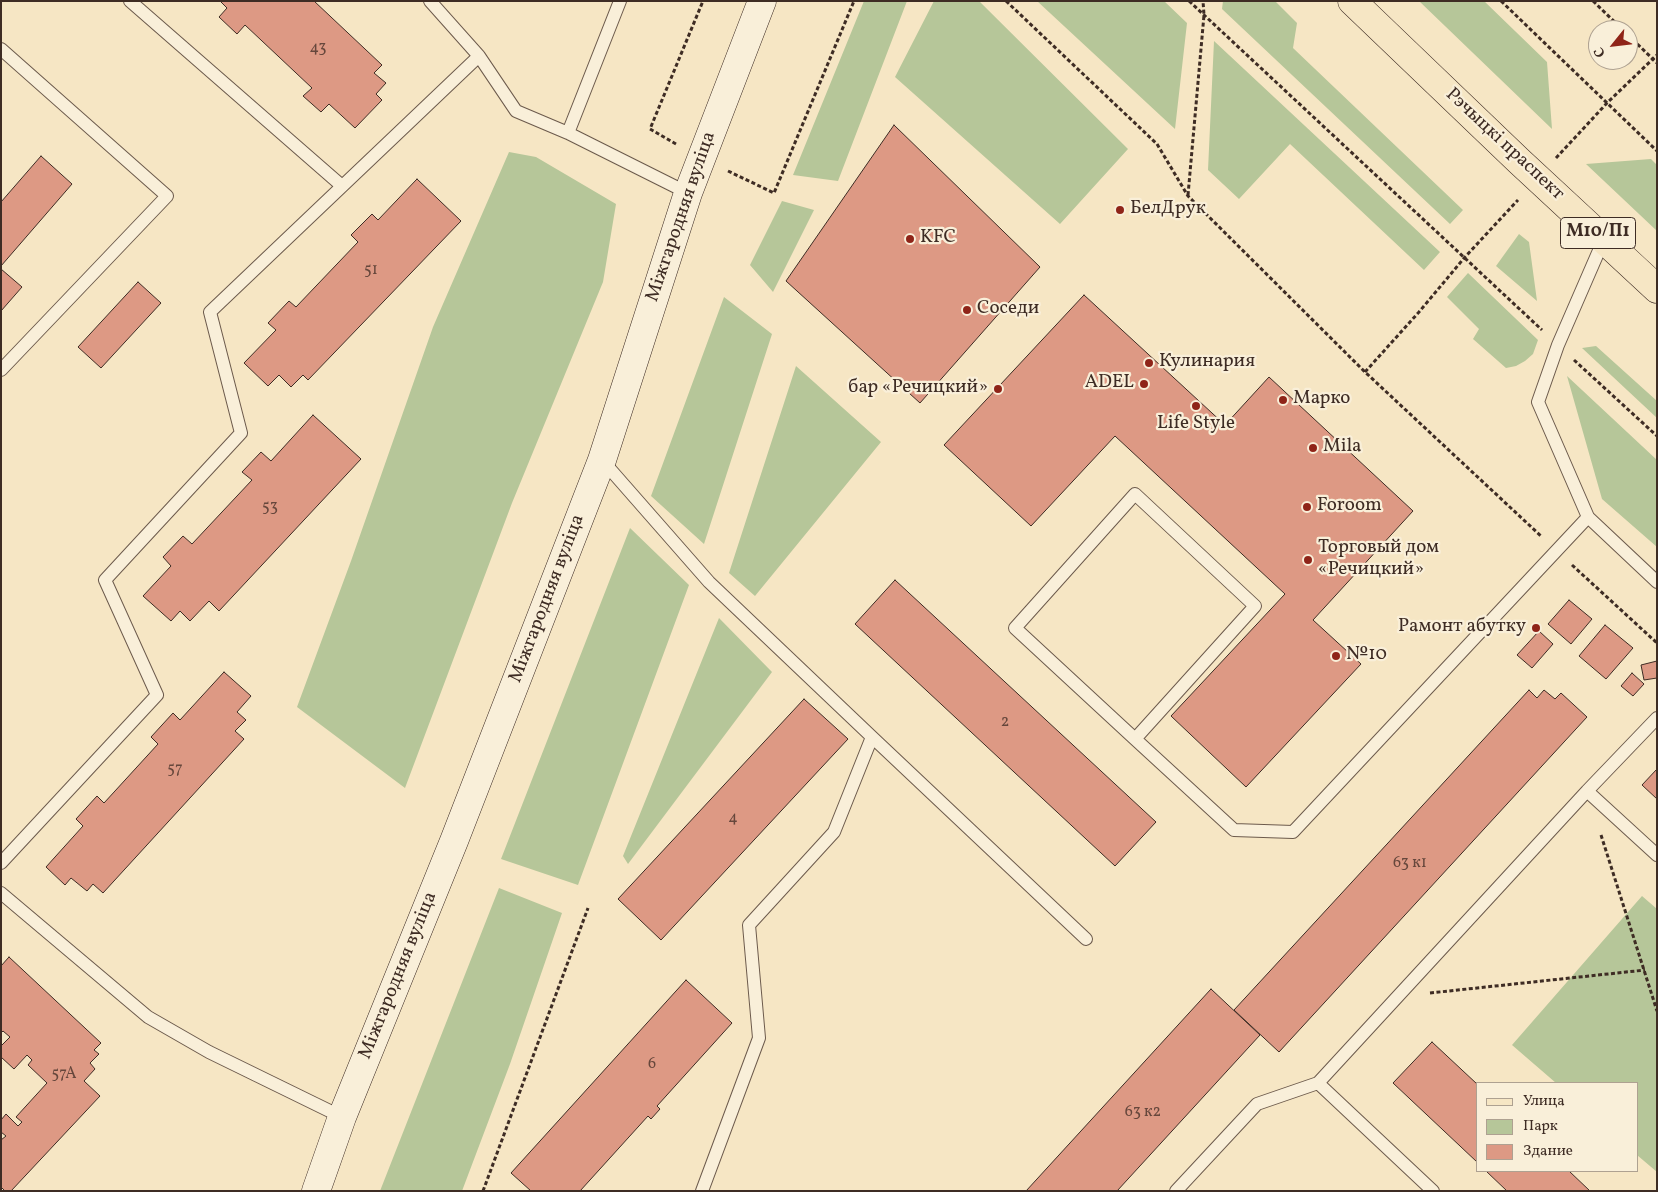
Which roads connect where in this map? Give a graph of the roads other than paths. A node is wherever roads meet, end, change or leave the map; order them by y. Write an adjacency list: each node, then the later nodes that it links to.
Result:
1 (130, 1): 9 (lane)
2 (430, 1): 7 (lane)
3 (620, 1): 8 (lane)
4 (762, 1): 10 (main road, Міжгародняя вуліца)
5 (1352, 1): 11 (main road, Рэчыцкі праспект / М10/П1)
6 (1, 49): 13 (lane)
7 (479, 56): 8 (lane); 9 (lane)
8 (568, 133): 10 (lane)
9 (342, 186): 22 (lane)
10 (688, 193): 14 (main road, Міжгародняя вуліца)
11 (1604, 239): 12 (main road, Рэчыцкі праспект / М10/П1); 15 (lane)
12 (1657, 288)
13 (1, 370)
14 (602, 460): 18 (lane); 26 (main road, Міжгародняя вуліца)
15 (1588, 516): 16 (lane); 19 (lane)
16 (1657, 582)
17 (1657, 718): 20 (lane)
18 (872, 737): 24 (lane); 28 (lane)
19 (1135, 739): 19 (lane)
20 (1587, 791): 21 (lane); 25 (lane)
21 (1657, 855)
22 (1, 863)
23 (1, 893): 26 (lane)
24 (1086, 939)
25 (1318, 1083): 29 (lane); 30 (lane)
26 (342, 1117): 27 (main road, Міжгародняя вуліца)
27 (316, 1191)
28 (702, 1191)
29 (1176, 1191)
30 (1433, 1191)

